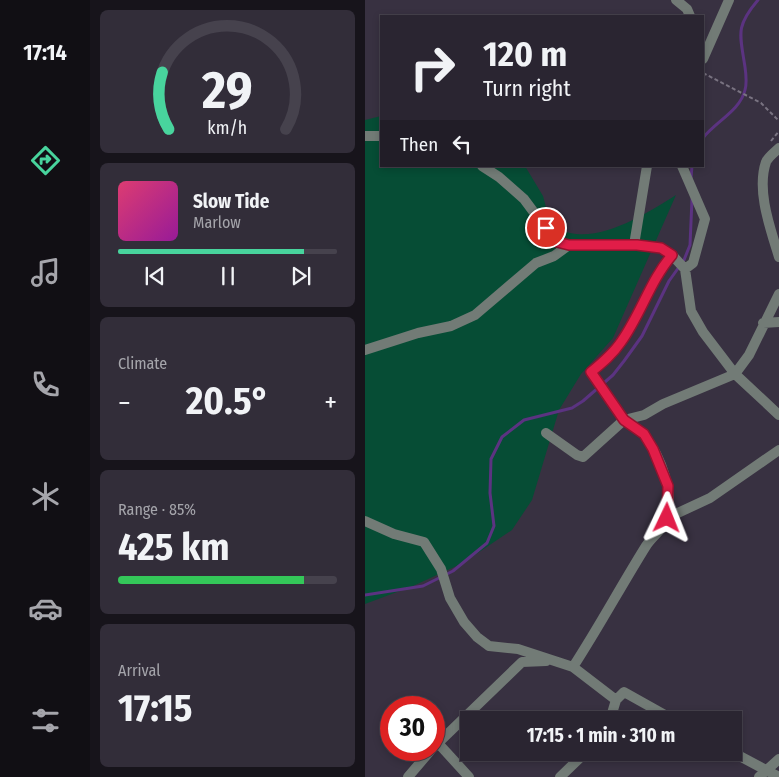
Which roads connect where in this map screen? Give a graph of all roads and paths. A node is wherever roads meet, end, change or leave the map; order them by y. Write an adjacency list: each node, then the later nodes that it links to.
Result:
1 (676, 0): 3 (street)
2 (729, 0): 4 (street)
3 (690, 15)
4 (704, 56)
5 (704, 74): 6 (path)
6 (779, 121)
7 (365, 136): 8 (street)
8 (380, 136)
9 (779, 148): 16 (street)
10 (484, 167): 13 (street)
11 (647, 167): 14 (street)
12 (682, 167): 17 (street)
13 (569, 245): 14 (street); 21 (street)
14 (634, 245): 15 (street)
15 (672, 255): 17 (street); 24 (street)
16 (779, 257)
17 (685, 269): 22 (street)
18 (779, 294): 20 (street)
19 (779, 322): 20 (street)
20 (763, 323): 22 (street)
21 (365, 350)
22 (735, 374): 23 (street); 24 (street)
23 (779, 415)
24 (624, 420): 25 (street); 27 (street)
25 (545, 432)
26 (779, 450): 27 (street)
27 (667, 518): 30 (street)
28 (365, 521): 29 (street)
29 (549, 660): 30 (street); 34 (street)
30 (573, 667): 31 (street)
31 (617, 700): 32 (street); 33 (street)
32 (613, 711)
33 (658, 711)
34 (445, 735)
35 (445, 756): 42 (street)
36 (742, 759): 40 (street)
37 (779, 759): 40 (street)
38 (422, 761): 41 (street)
39 (577, 761): 43 (street)
40 (762, 774): 44 (street)
41 (409, 777)
42 (469, 777)
43 (560, 777)
44 (779, 777)

